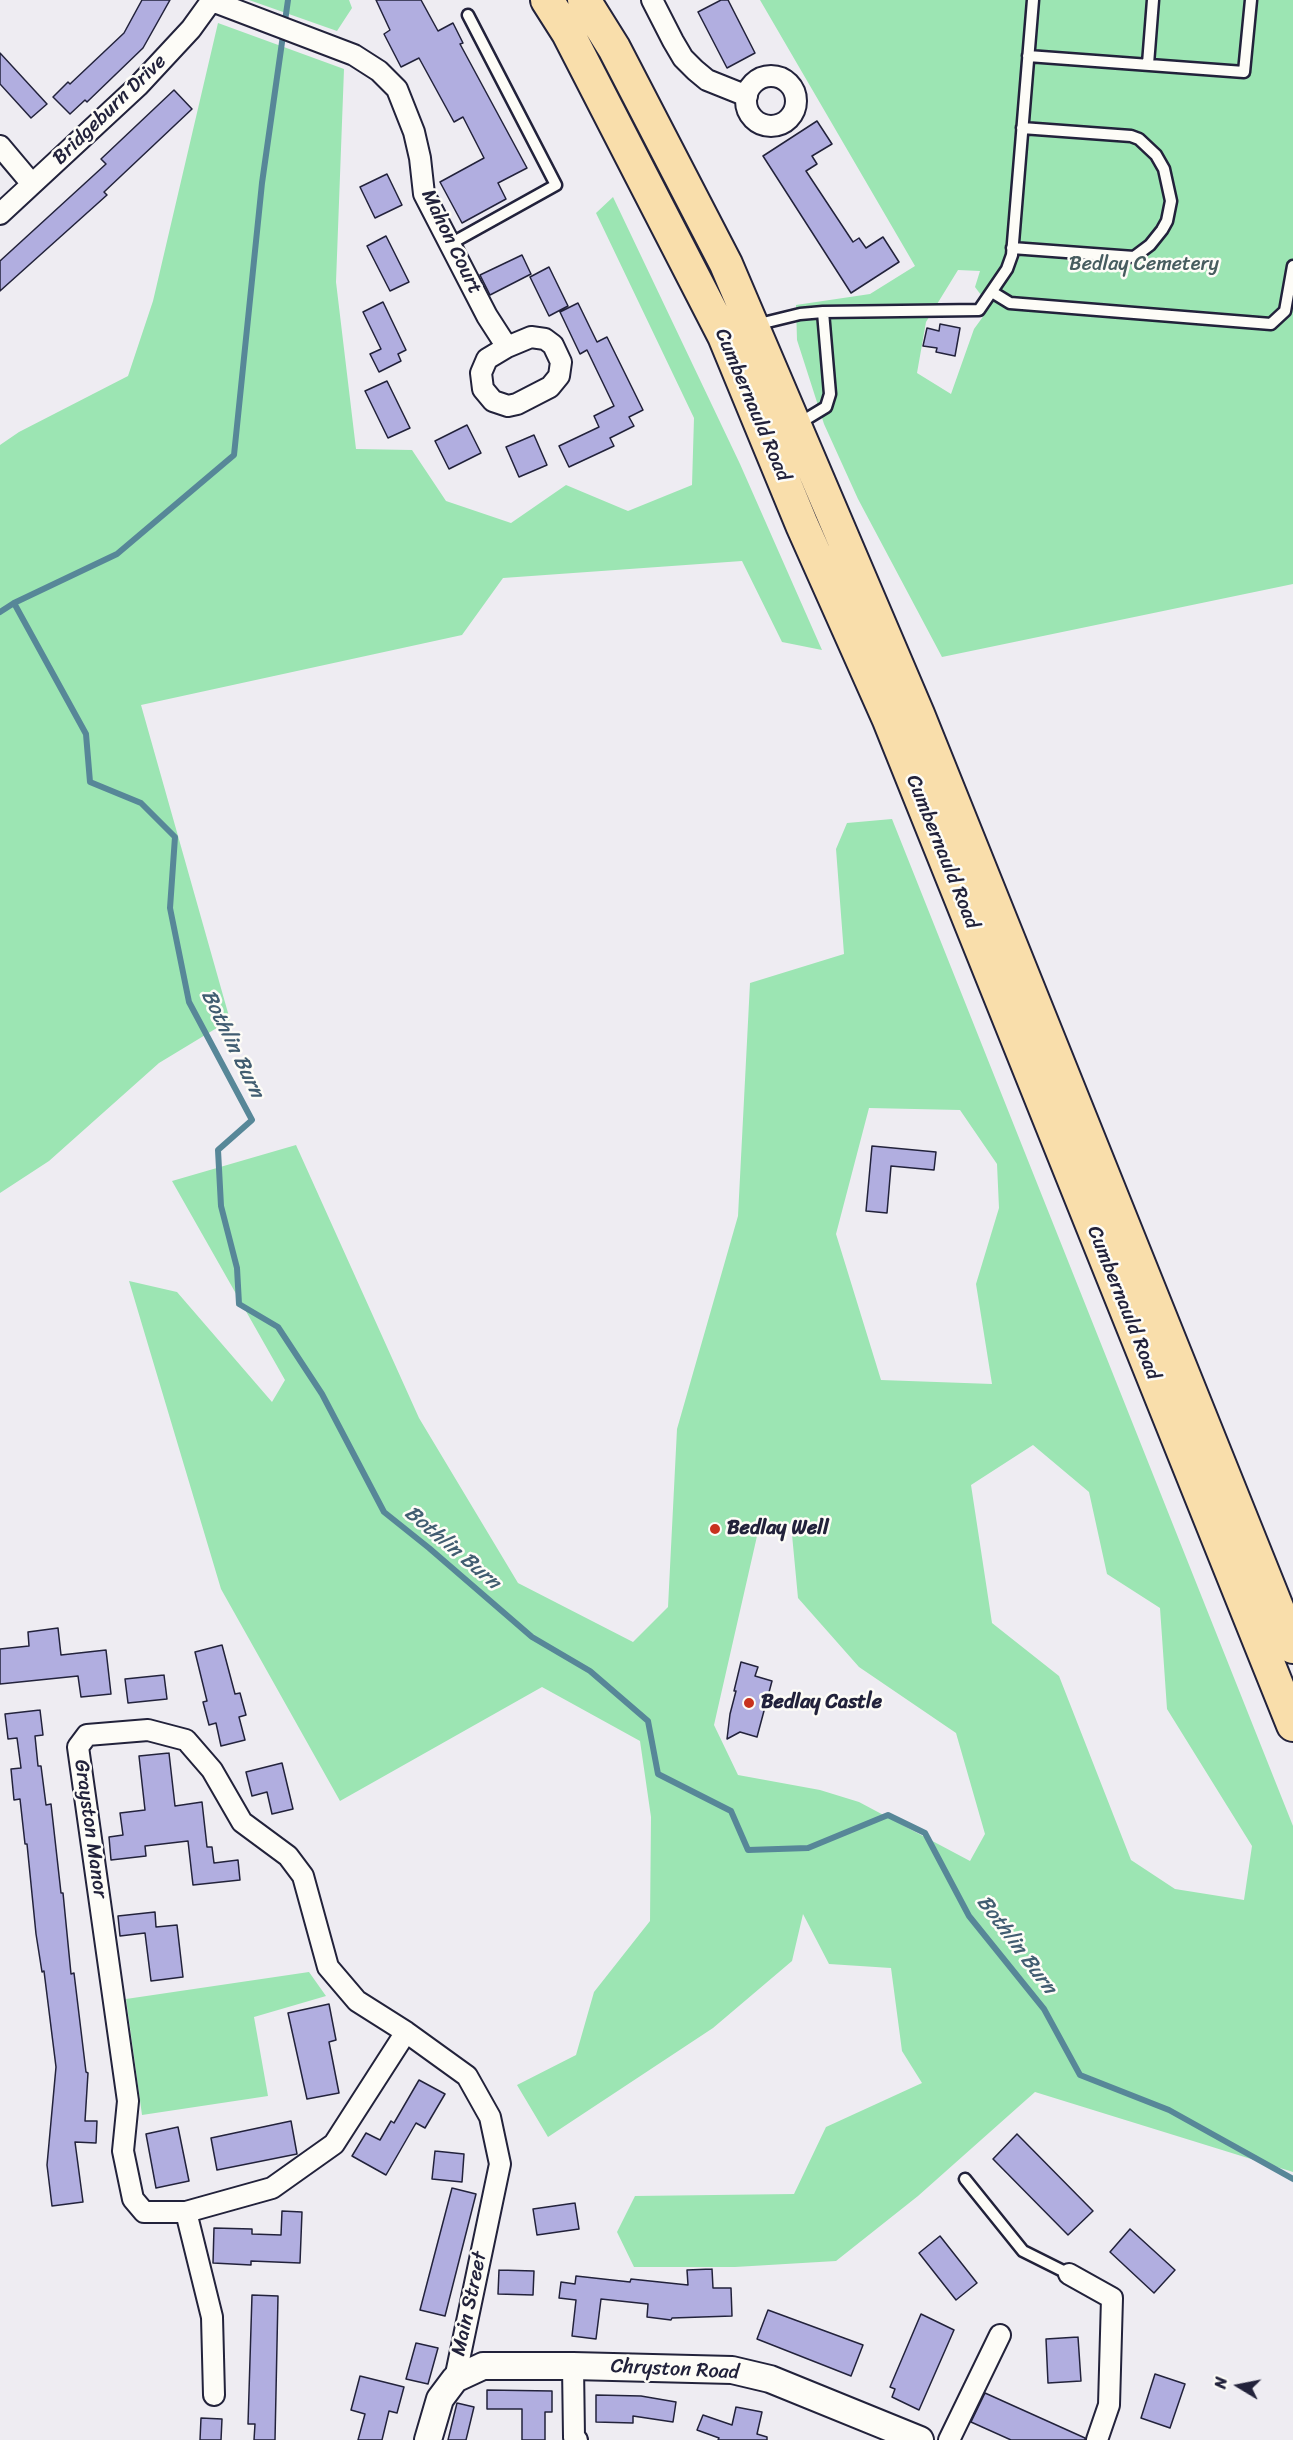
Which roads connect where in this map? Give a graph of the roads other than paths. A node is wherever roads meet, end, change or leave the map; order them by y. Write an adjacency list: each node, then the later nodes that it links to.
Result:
1 (212, 0): 14 (street, Bridgeburn Drive); 16 (street, Mahon Court)
2 (547, 0): 25 (main road, Cumbernauld Road)
3 (584, 0): 21 (main road, Cumbernauld Road)
4 (652, 0): 11 (street)
5 (1033, 0): 9 (lane)
6 (1153, 0): 10 (lane)
7 (1251, 0): 10 (lane)
8 (468, 15): 16 (lane)
9 (1028, 56): 10 (lane); 12 (lane)
10 (1149, 64)
11 (747, 96)
12 (1022, 128): 17 (lane); 17 (lane)
13 (0, 147): 14 (street)
14 (32, 184): 15 (street, Bridgeburn Drive)
15 (0, 214)
16 (450, 244): 22 (street, Mahon Court)
17 (1012, 248): 19 (lane)
18 (1293, 266): 19 (lane)
19 (992, 292): 20 (lane)
20 (823, 312): 21 (lane); 23 (lane)
21 (752, 325): 23 (main road, Cumbernauld Road)
22 (507, 347)
23 (795, 426): 24 (main road, Cumbernauld Road)
24 (1293, 1647)
25 (1293, 1725)
26 (406, 2032): 27 (street, Grayston Manor); 29 (street, Grayston Manor); 29 (street, Grayston Manor)
27 (500, 2164): 33 (street, Main Street)
28 (965, 2179): 30 (lane)
29 (186, 2212): 34 (street)
30 (1069, 2274): 39 (street)
31 (1000, 2335): 38 (street)
32 (573, 2366): 33 (street, Chryston Road); 36 (street); 37 (street, Chryston Road)
33 (455, 2379): 35 (street, Main Street)
34 (214, 2395)
35 (428, 2440)
36 (577, 2440)
37 (920, 2440)
38 (949, 2440)
39 (1097, 2440)

